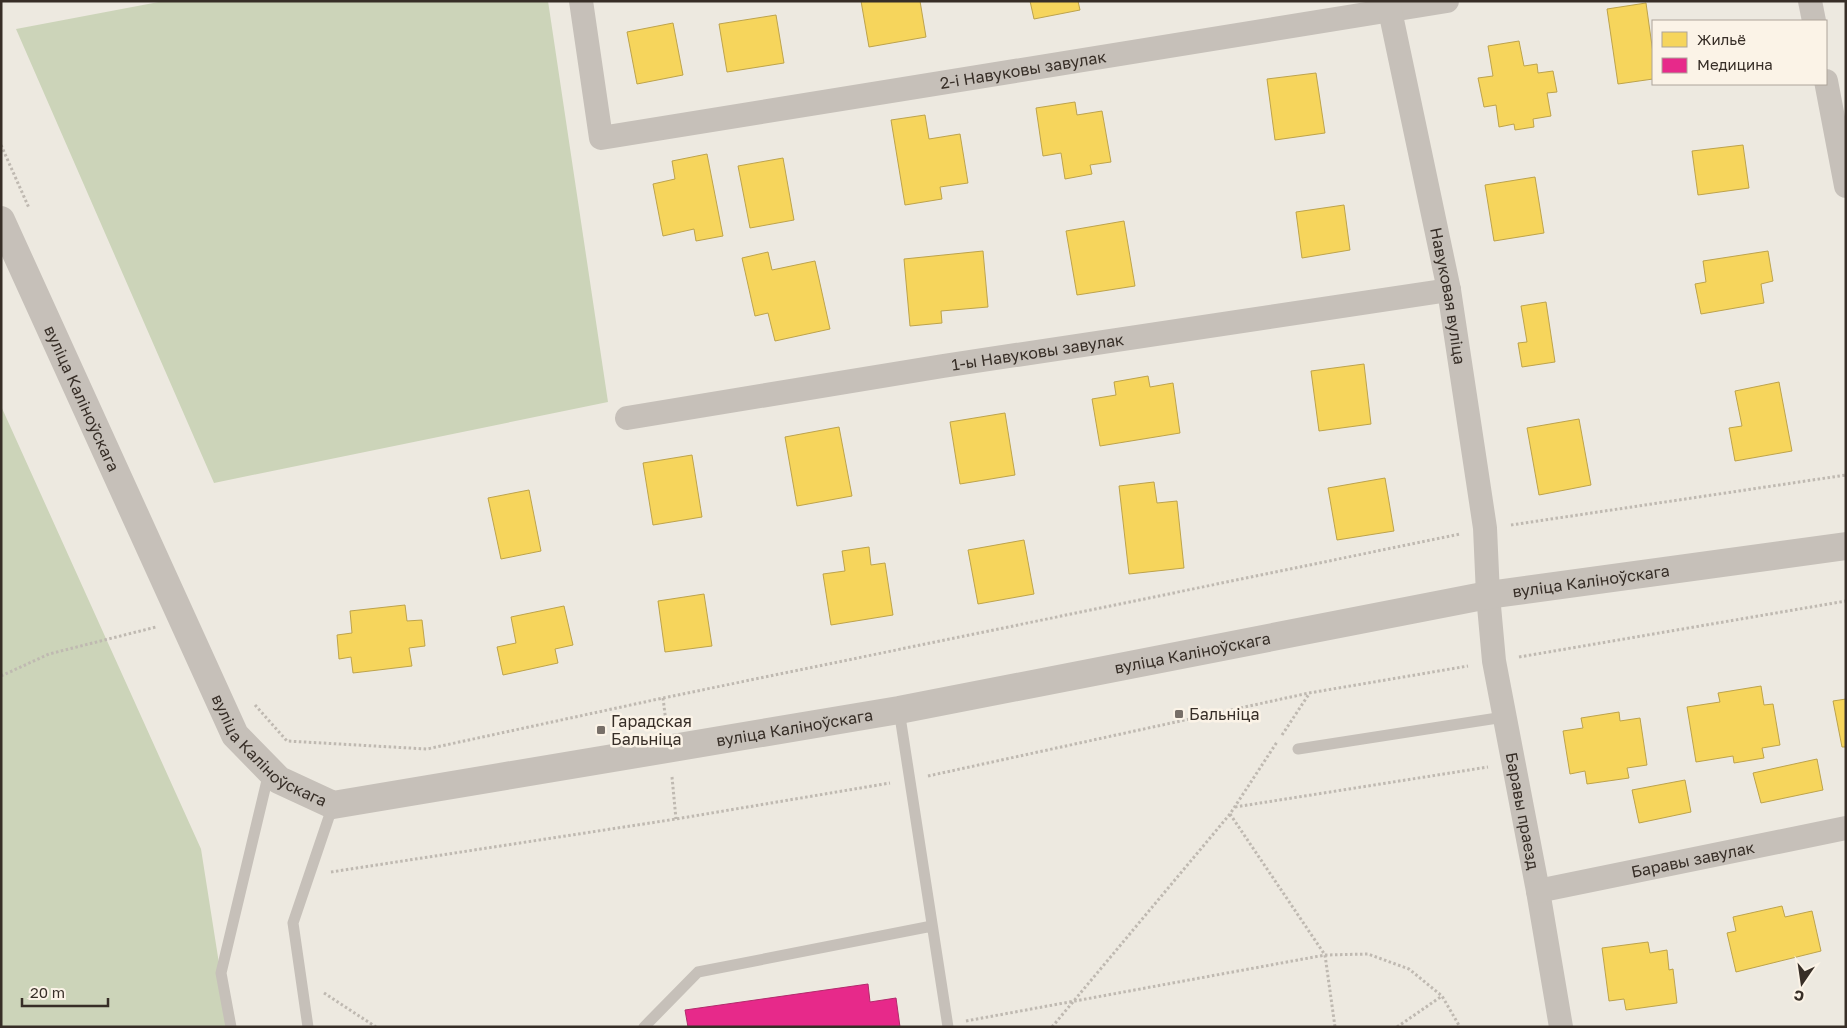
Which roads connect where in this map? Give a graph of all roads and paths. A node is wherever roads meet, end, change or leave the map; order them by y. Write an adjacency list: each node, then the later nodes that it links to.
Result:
1 (581, 1): 4 (street, 2-і Навуковы завулак)
2 (1447, 1): 4 (street, 2-і Навуковы завулак)
3 (1810, 1): 5 (street)
4 (1389, 6): 11 (street, Навуковая вуліца)
5 (1814, 20)
6 (1827, 85): 8 (street)
7 (1, 145): 9 (path)
8 (1846, 186)
9 (30, 209)
10 (1, 220): 18 (street, вуліца Каліноўскага)
11 (1449, 290): 12 (street, 1-ы Навуковы завулак); 14 (street, Навуковая вуліца)
12 (627, 418)
13 (1846, 475): 14 (path)
14 (1486, 528): 16 (street, Навуковая вуліца); 22 (path)
15 (1846, 546): 16 (street, вуліца Каліноўскага)
16 (1488, 595): 19 (street, Баравы праезд); 23 (street, вуліца Каліноўскага)
17 (1846, 601): 19 (path)
18 (183, 620): 20 (path); 27 (street, вуліца Каліноўскага)
19 (1494, 662): 21 (path); 24 (street, Баравы праезд)
20 (1, 676)
21 (1309, 693): 28 (path); 30 (path)
22 (250, 700)
23 (899, 710): 28 (lane); 29 (street, вуліца Каліноўскага)
24 (1504, 717): 25 (lane); 34 (street, Баравы праезд)
25 (1298, 749)
26 (1495, 766): 30 (path)
27 (270, 771): 29 (street, вуліца Каліноўскага); 41 (lane)
28 (908, 780): 33 (path); 35 (lane)
29 (333, 805): 33 (lane)
30 (1234, 808): 31 (path)
31 (1230, 814): 36 (path); 39 (path)
32 (1846, 828): 34 (street, Баравы завулак)
33 (309, 875): 37 (lane)
34 (1538, 891): 49 (street, Баравы праезд)
35 (932, 926): 40 (lane); 44 (lane)
36 (1325, 955): 38 (path); 39 (path); 46 (path)
37 (300, 978): 42 (lane); 43 (path)
38 (1442, 996): 47 (path); 48 (path)
39 (1076, 1000): 40 (path); 45 (path)
40 (948, 1026)
41 (231, 1027)
42 (308, 1027)
43 (376, 1027)
44 (644, 1027)
45 (1052, 1027)
46 (1335, 1027)
47 (1397, 1027)
48 (1460, 1027)
49 (1561, 1027)

